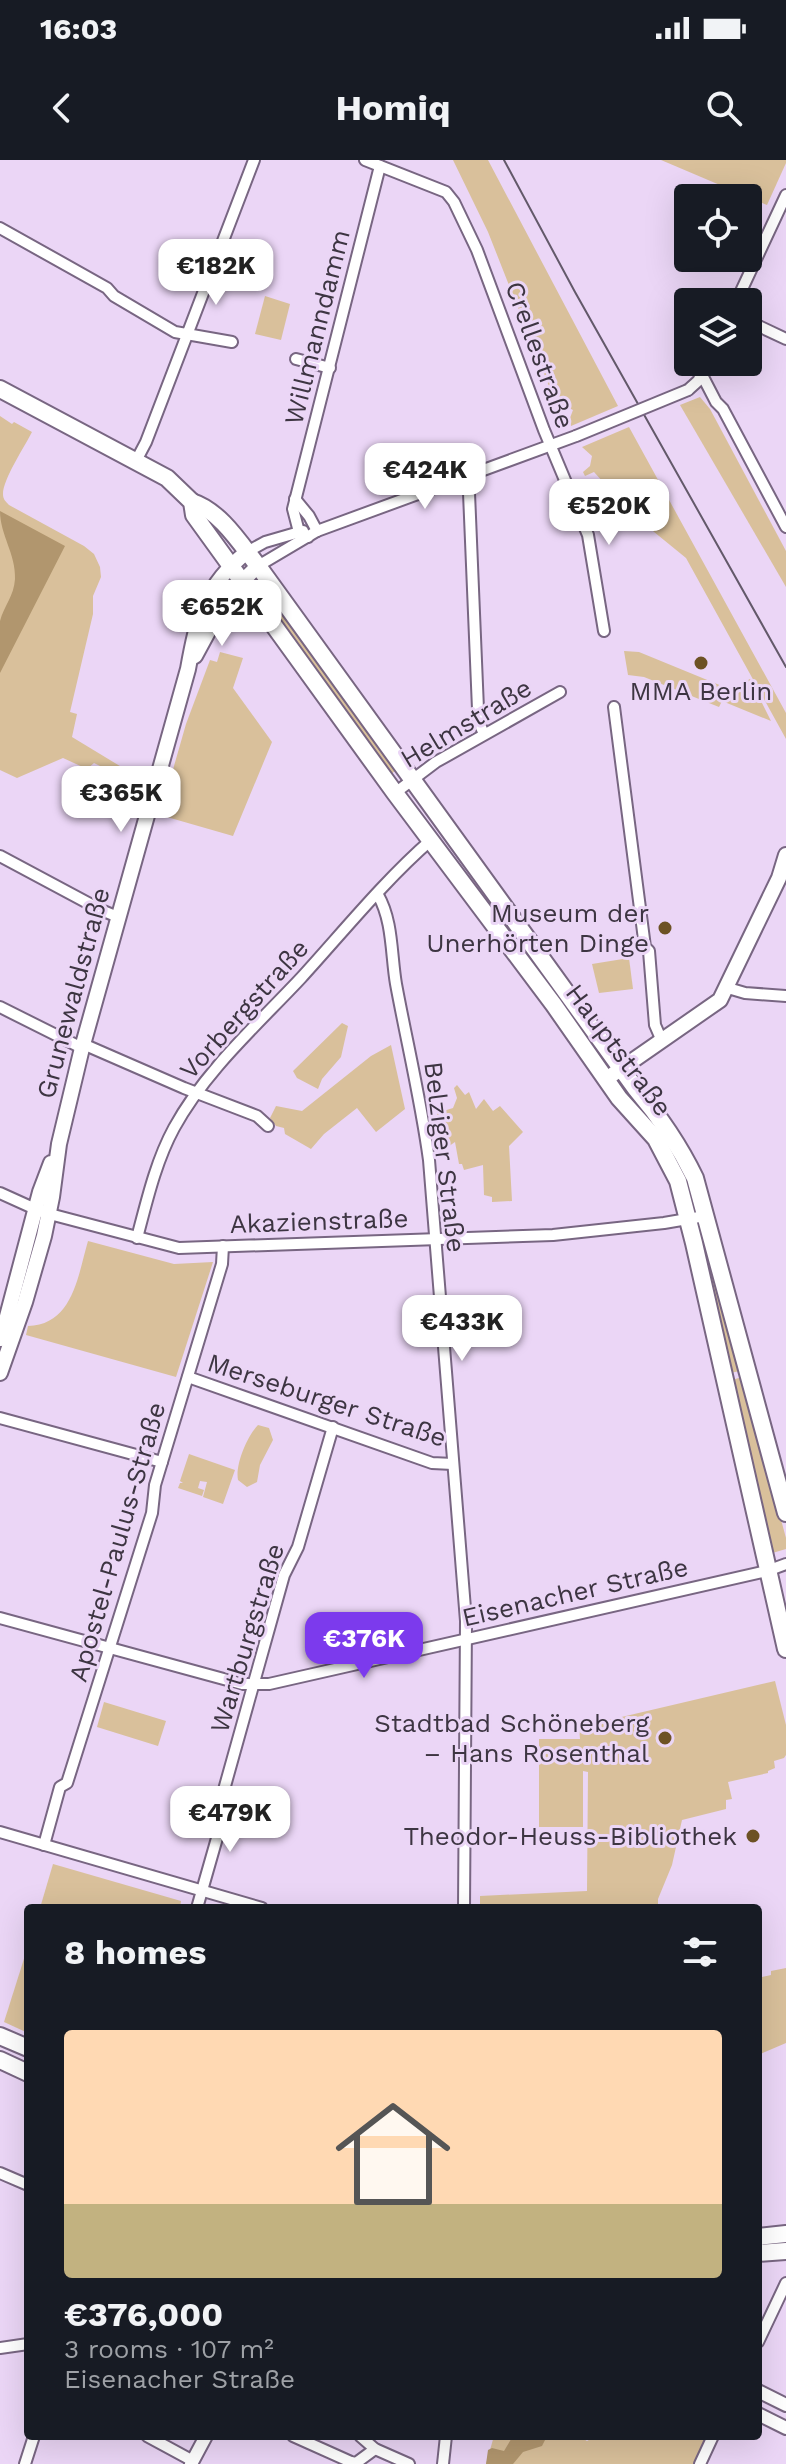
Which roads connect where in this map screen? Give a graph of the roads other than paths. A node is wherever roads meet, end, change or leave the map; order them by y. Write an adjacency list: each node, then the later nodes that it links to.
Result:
1 (254, 160): 8 (street)
2 (365, 160): 3 (street)
3 (380, 166): 12 (street, Willmanndamm); 16 (street, Crellestraße)
4 (786, 195): 6 (street)
5 (0, 228): 8 (street)
6 (743, 288)
7 (762, 328): 9 (street)
8 (187, 335): 10 (street); 17 (street)
9 (786, 339)
10 (232, 342)
11 (296, 359): 12 (street)
12 (330, 368): 19 (street, Willmanndamm)
13 (701, 376): 16 (street, bridge)
14 (703, 376): 21 (street)
15 (0, 389): 17 (main road, Hauptstraße)
16 (551, 446): 18 (street); 27 (street, Crellestraße)
17 (136, 461): 20 (main road, Hauptstraße)
18 (464, 479): 22 (street); 31 (street)
19 (295, 499): 22 (street, Willmanndamm); 22 (street)
20 (192, 502): 23 (main road, Hauptstraße); 24 (main road, Hauptstraße)
21 (786, 527)
22 (308, 533): 23 (street); 25 (street)
23 (247, 552): 24 (main road, Grunewaldstraße); 25 (main road, Hauptstraße)
24 (230, 565): 26 (main road, Hauptstraße); 28 (main road, Grunewaldstraße)
25 (258, 566): 26 (main road, Grunewaldstraße); 32 (main road, Hauptstraße)
26 (241, 580): 28 (main road, Grunewaldstraße); 33 (main road, Hauptstraße)
27 (604, 631)
28 (188, 669): 39 (main road, Grunewaldstraße)
29 (560, 692): 31 (street, Helmstraße)
30 (614, 707): 43 (street)
31 (484, 734): 32 (street, Helmstraße)
32 (412, 778): 33 (street, Helmstraße); 45 (main road, Hauptstraße)
33 (395, 793): 34 (main road, Hauptstraße)
34 (431, 840): 38 (street, Vorbergstraße); 46 (main road, Hauptstraße)
35 (786, 855): 37 (main road)
36 (0, 856): 39 (street)
37 (782, 875): 40 (main road)
38 (378, 895): 47 (street, Vorbergstraße); 53 (street, Belziger Straße)
39 (118, 917): 44 (main road, Grunewaldstraße)
40 (728, 988): 41 (street); 43 (main road)
41 (786, 996)
42 (0, 1007): 44 (street)
43 (662, 1041): 45 (main road)
44 (82, 1046): 47 (street); 50 (main road, Grunewaldstraße)
45 (621, 1069): 46 (main road); 51 (main road, Hauptstraße)
46 (606, 1079): 51 (main road, Hauptstraße)
47 (197, 1093): 48 (street); 52 (street, Vorbergstraße)
48 (268, 1126)
49 (0, 1193): 50 (street, Akazienstraße)
50 (42, 1212): 52 (street, Akazienstraße); 55 (main road, Grunewaldstraße)
51 (696, 1217): 53 (street, Akazienstraße); 64 (main road, Hauptstraße); 66 (main road, Hauptstraße)
52 (137, 1238): 54 (street, Akazienstraße)
53 (434, 1239): 54 (street, Akazienstraße); 63 (street, Belziger Straße)
54 (223, 1246): 59 (street, Apostel-Paulus-Straße)
55 (28, 1266): 56 (main road, Grunewaldstraße); 58 (main road, Grunewaldstraße)
56 (5, 1306): 57 (main road, Grunewaldstraße)
57 (1, 1337)
58 (0, 1373)
59 (188, 1377): 61 (street, Merseburger Straße); 62 (street, Apostel-Paulus-Straße)
60 (0, 1418): 62 (street)
61 (333, 1427): 63 (street, Merseburger Straße); 72 (street, Wartburgstraße)
62 (162, 1462): 70 (street, Apostel-Paulus-Straße)
63 (453, 1464): 69 (street, Belziger Straße)
64 (786, 1513)
65 (786, 1564): 66 (street, Eisenacher Straße)
66 (767, 1571): 67 (main road, Hauptstraße); 69 (street, Eisenacher Straße)
67 (781, 1602): 71 (main road, Hauptstraße)
68 (0, 1618): 70 (street, Eisenacher Straße)
69 (467, 1638): 72 (street, Eisenacher Straße); 78 (street, Belziger Straße)
70 (110, 1648): 72 (street, Eisenacher Straße); 74 (street, Apostel-Paulus-Straße)
71 (786, 1649)
72 (253, 1685): 75 (street, Wartburgstraße)
73 (0, 1832): 74 (street)
74 (44, 1845): 75 (street)
75 (202, 1891): 76 (street, Wartburgstraße); 77 (street)
76 (198, 1904)
77 (248, 1904)
78 (464, 1904)
79 (0, 2036): 80 (main road)
80 (24, 2046)
81 (0, 2060): 82 (main road)
82 (24, 2071)
83 (0, 2173): 84 (street)
84 (24, 2183)
85 (786, 2234): 86 (main road)
86 (762, 2237)
87 (786, 2251): 88 (main road)
88 (762, 2253)
89 (786, 2283): 90 (street)
90 (762, 2334)
91 (24, 2345): 92 (street)
92 (0, 2348)
93 (762, 2393): 94 (street)
94 (786, 2405)
95 (762, 2416): 96 (street)
96 (786, 2428)
97 (33, 2440): 106 (street)
98 (154, 2440): 105 (street)
99 (204, 2440): 105 (street)
100 (305, 2440): 104 (street)
101 (365, 2440): 104 (street)
102 (446, 2440): 108 (street)
103 (711, 2440): 109 (street)
104 (375, 2449): 107 (street)
105 (192, 2463)
106 (25, 2464)
107 (409, 2464)
108 (443, 2464)
109 (700, 2464)

